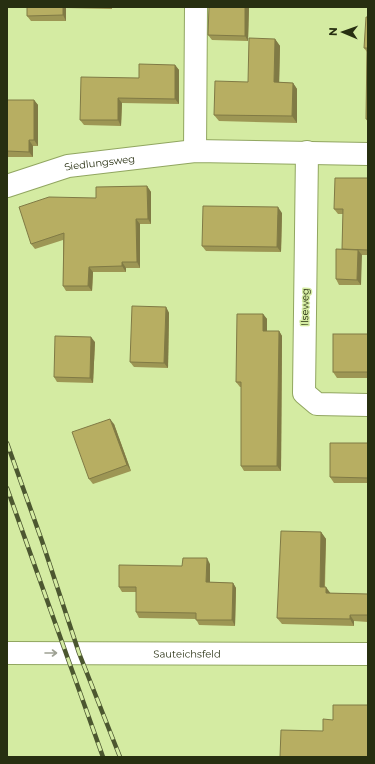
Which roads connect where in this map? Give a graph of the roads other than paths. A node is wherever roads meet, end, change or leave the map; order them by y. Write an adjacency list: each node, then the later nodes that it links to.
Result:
1 (196, 7): 2 (street)
2 (195, 151): 3 (street, Siedlungsweg); 5 (street, Siedlungsweg)
3 (307, 152): 4 (street, Siedlungsweg); 6 (street, Ilseweg)
4 (368, 154)
5 (7, 186)
6 (368, 405)
7 (9, 652): 8 (street, Sauteichsfeld, one-way to 8)
8 (368, 654)

